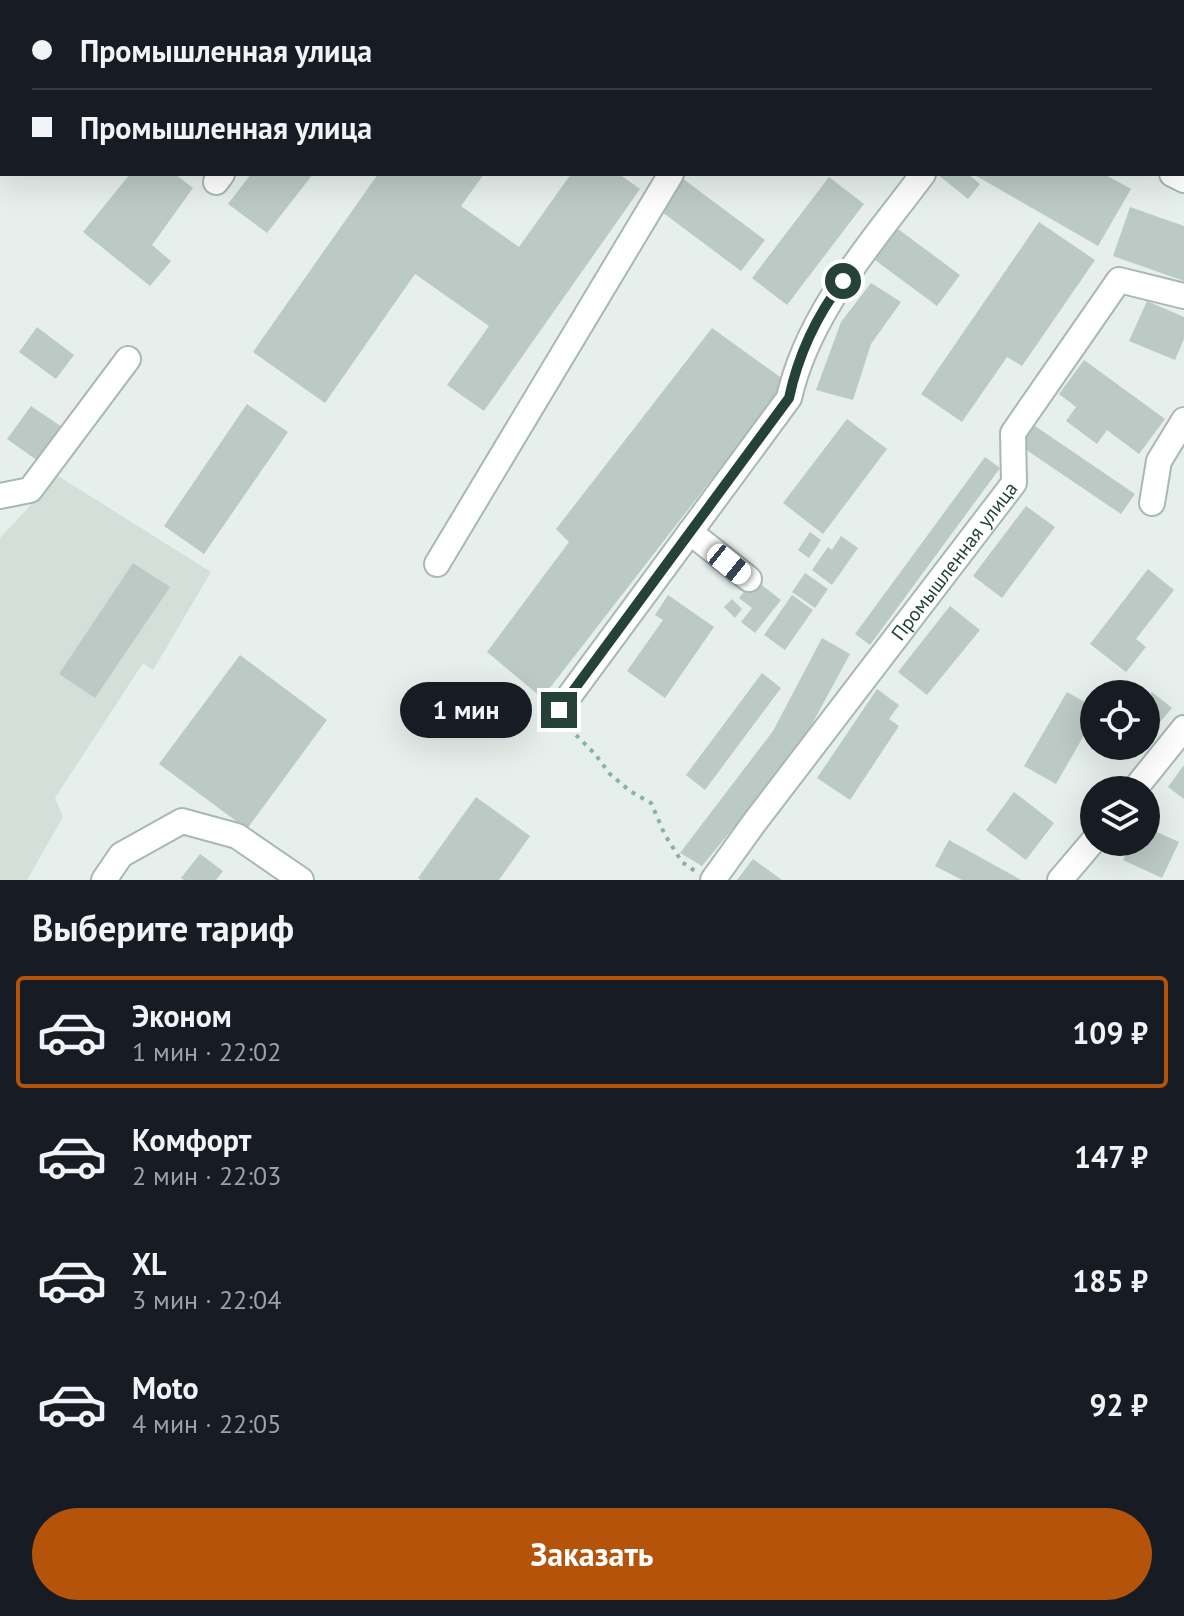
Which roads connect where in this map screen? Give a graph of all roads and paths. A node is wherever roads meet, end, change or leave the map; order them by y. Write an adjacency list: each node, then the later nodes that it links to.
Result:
1 (670, 176): 9 (street)
2 (922, 176): 8 (street)
3 (1184, 296): 18 (street, Промышленная улица)
4 (128, 359): 6 (street)
5 (1184, 420): 7 (street)
6 (0, 496)
7 (1152, 503)
8 (690, 532): 10 (street); 11 (street)
9 (437, 564)
10 (749, 579)
11 (559, 710): 17 (path)
12 (1184, 728): 13 (street)
13 (1145, 776)
14 (1080, 856): 19 (street)
15 (104, 880): 16 (street)
16 (301, 880)
17 (707, 880)
18 (713, 880)
19 (1060, 880)

